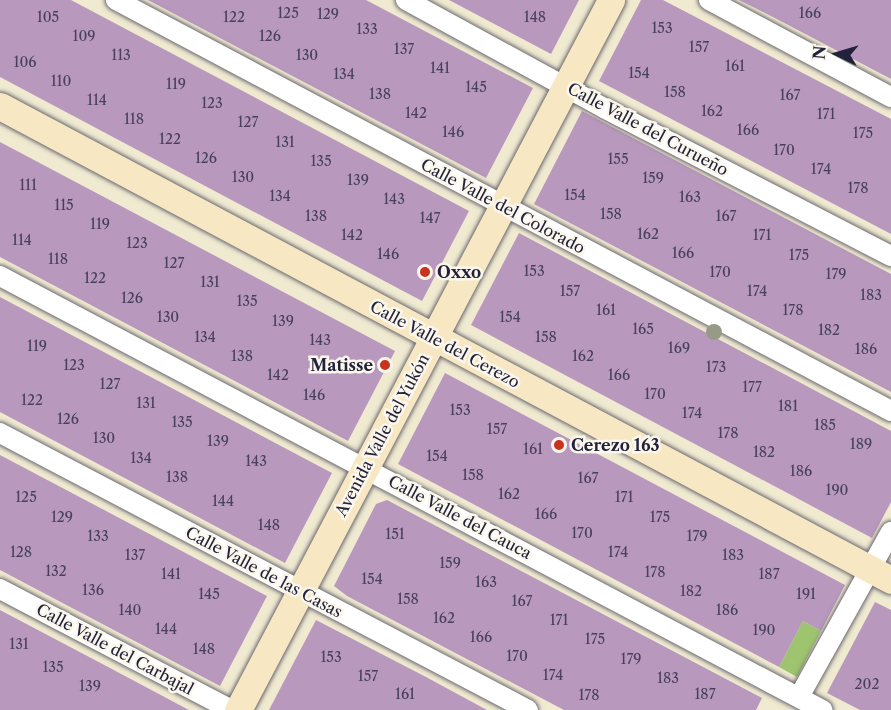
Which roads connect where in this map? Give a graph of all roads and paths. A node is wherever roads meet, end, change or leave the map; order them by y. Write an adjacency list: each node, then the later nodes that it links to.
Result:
1 (116, 0): 8 (street, Calle Valle del Colorado)
2 (406, 0): 5 (street, Calle Valle del Curueño)
3 (611, 0): 5 (street, Avenida Valle del Yukón)
4 (710, 0): 6 (street)
5 (566, 86): 8 (street, Avenida Valle del Yukón); 9 (street, Calle Valle del Curueño)
6 (891, 97)
7 (0, 106): 11 (street, Calle Valle del Cerezo)
8 (502, 206): 11 (street, Avenida Valle del Yukón); 12 (street, Calle Valle del Colorado)
9 (891, 256)
10 (0, 276): 14 (street, Calle Valle del Cauca)
11 (434, 338): 14 (street, Avenida Valle del Yukón); 16 (street, Calle Valle del Cerezo)
12 (891, 411)
13 (0, 433): 18 (street, Calle Valle de las Casas)
14 (365, 467): 18 (street, Avenida Valle del Yukón); 19 (street, Calle Valle del Cauca)
15 (891, 532): 16 (street)
16 (881, 574): 19 (street)
17 (0, 588): 20 (street, Calle Valle del Carbajal)
18 (300, 591): 21 (street, Avenida Valle del Yukón); 22 (street, Calle Valle de las Casas)
19 (800, 698): 23 (street, Calle Valle del Cauca)
20 (231, 710)
21 (238, 710)
22 (528, 710)
23 (822, 710)

